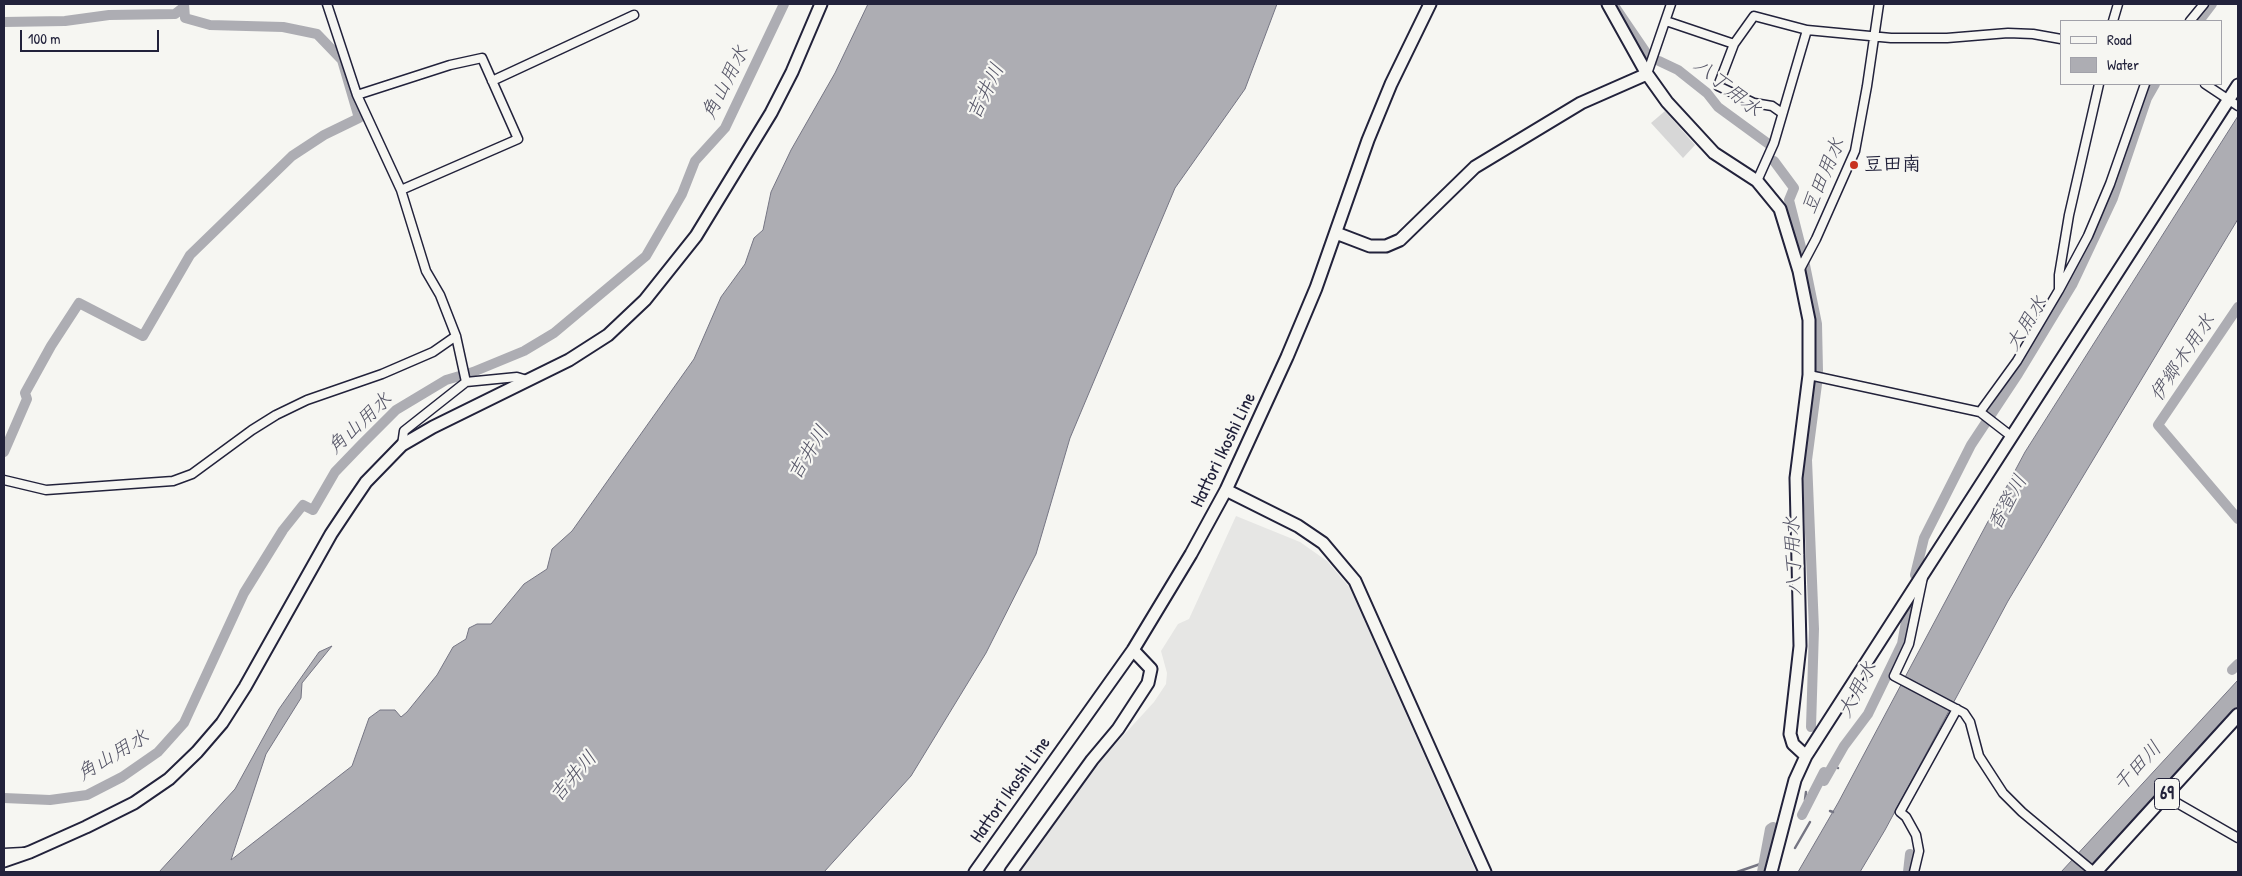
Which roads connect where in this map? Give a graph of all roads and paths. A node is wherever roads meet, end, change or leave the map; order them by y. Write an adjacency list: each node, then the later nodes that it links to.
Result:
1 (327, 4): 23 (street)
2 (821, 4): 33 (street)
3 (1430, 4): 28 (street, Hattori Ikoshi Line)
4 (1608, 4): 17 (street)
5 (1671, 4): 12 (street)
6 (1879, 4): 14 (street)
7 (2118, 4): 10 (street)
8 (2204, 4): 11 (street)
9 (634, 15): 18 (street)
10 (2113, 20)
11 (2191, 20)
12 (1666, 21): 16 (street); 17 (street)
13 (1807, 30): 14 (street); 16 (street); 25 (street)
14 (1875, 37): 15 (street); 29 (street)
15 (2060, 39)
16 (1734, 44): 25 (street)
17 (1647, 74): 26 (street); 28 (street)
18 (492, 81): 23 (street); 27 (street)
19 (2099, 85): 30 (street)
20 (2145, 85): 30 (street)
21 (2207, 85): 24 (street)
22 (2238, 85): 24 (street)
23 (357, 95): 27 (street)
24 (2235, 103): 36 (street)
25 (1782, 113): 26 (street)
26 (1757, 181): 29 (street)
27 (401, 190): 31 (street)
28 (1336, 233): 39 (street, Hattori Ikoshi Line)
29 (1799, 271): 32 (street)
30 (2059, 290): 35 (street)
31 (456, 336): 34 (street); 38 (street)
32 (1809, 375): 35 (street); 44 (street)
33 (529, 381): 34 (street); 37 (street)
34 (466, 382): 37 (street)
35 (1982, 413): 36 (street)
36 (2011, 436): 40 (street)
37 (402, 445): 47 (street)
38 (4, 480)
39 (1226, 490): 41 (street, Hattori Ikoshi Line); 52 (street)
40 (1923, 575): 42 (street); 44 (street)
41 (1133, 650): 50 (street, Hattori Ikoshi Line); 51 (street)
42 (1955, 708): 54 (street); 55 (street)
43 (2238, 715): 45 (main road, 69)
44 (1806, 756): 53 (street)
45 (2165, 796): 46 (street); 55 (main road, 69)
46 (2238, 838)
47 (30, 852): 48 (street); 49 (street)
48 (4, 853)
49 (4, 861)
50 (975, 872)
51 (1011, 872)
52 (1486, 872)
53 (1771, 872)
54 (1914, 872)
55 (2094, 872)

